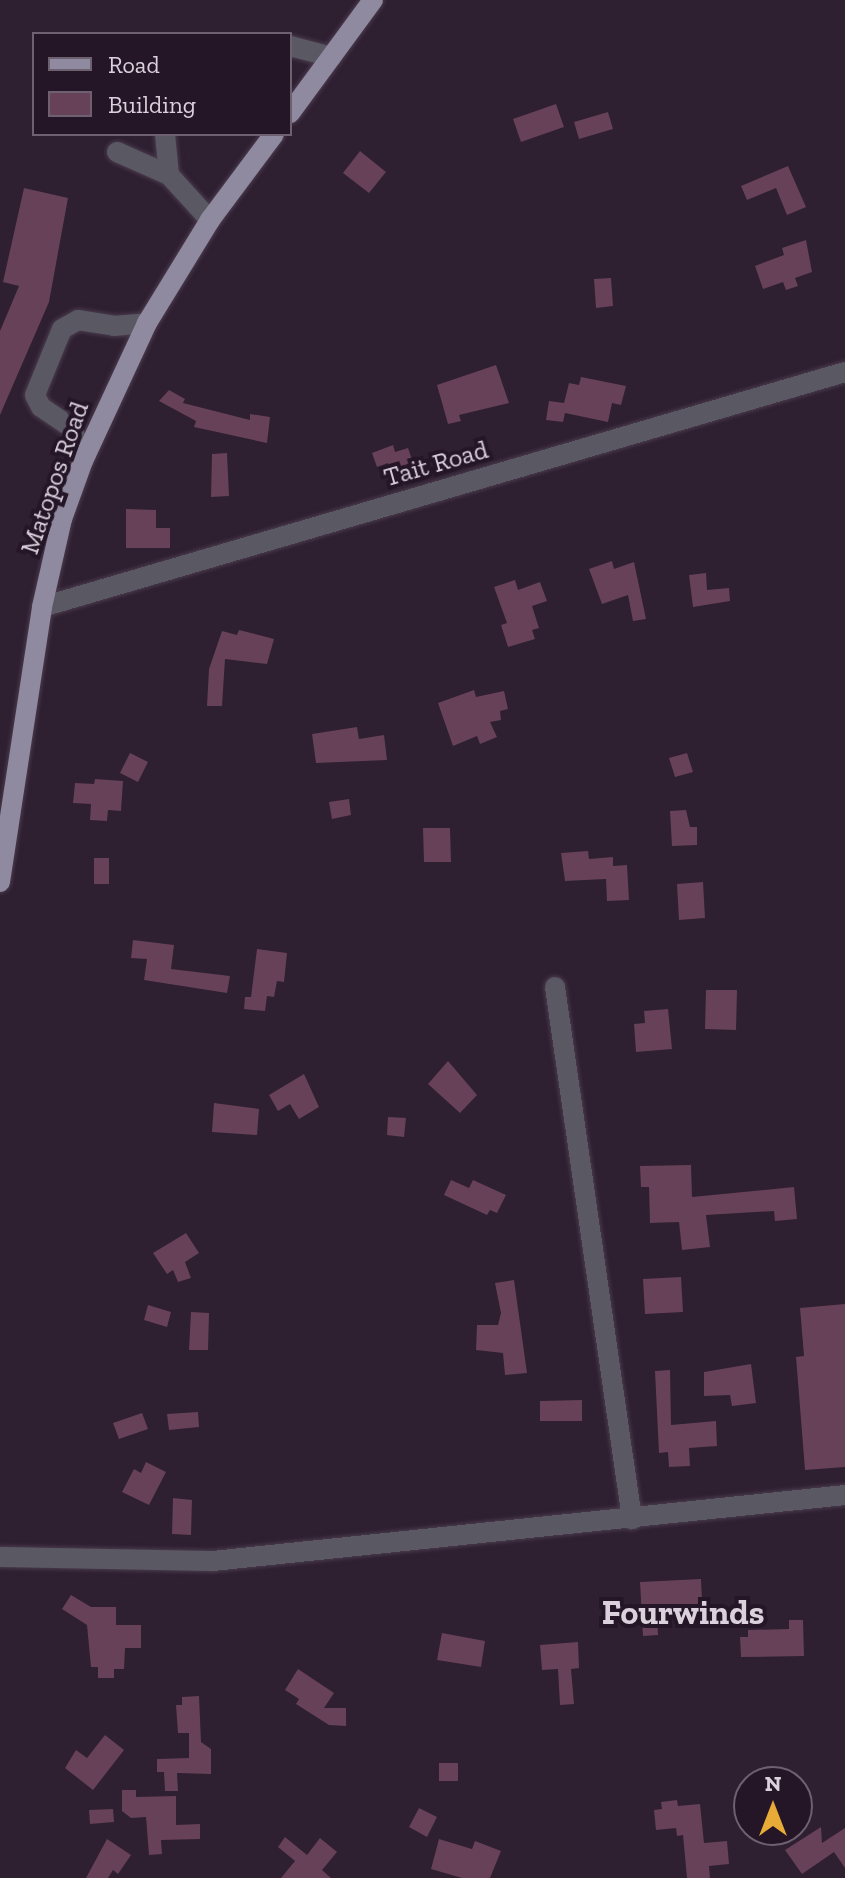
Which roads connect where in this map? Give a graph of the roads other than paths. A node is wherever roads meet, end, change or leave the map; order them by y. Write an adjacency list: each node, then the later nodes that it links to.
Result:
1 (373, 0): 3 (main road)
2 (292, 47): 3 (street)
3 (332, 57): 4 (main road)
4 (292, 110)
5 (165, 136): 8 (street)
6 (273, 136): 9 (main road, Matopos Road)
7 (117, 152): 8 (street)
8 (169, 175): 9 (street)
9 (210, 220): 10 (main road, Matopos Road)
10 (147, 323): 12 (main road, Matopos Road); 12 (street)
11 (845, 372): 13 (street, Tait Road)
12 (83, 461): 13 (main road, Matopos Road)
13 (42, 607): 14 (main road, Matopos Road)
14 (0, 882)
15 (555, 987): 17 (street)
16 (845, 1495): 17 (street)
17 (632, 1519): 18 (street)
18 (0, 1557)

